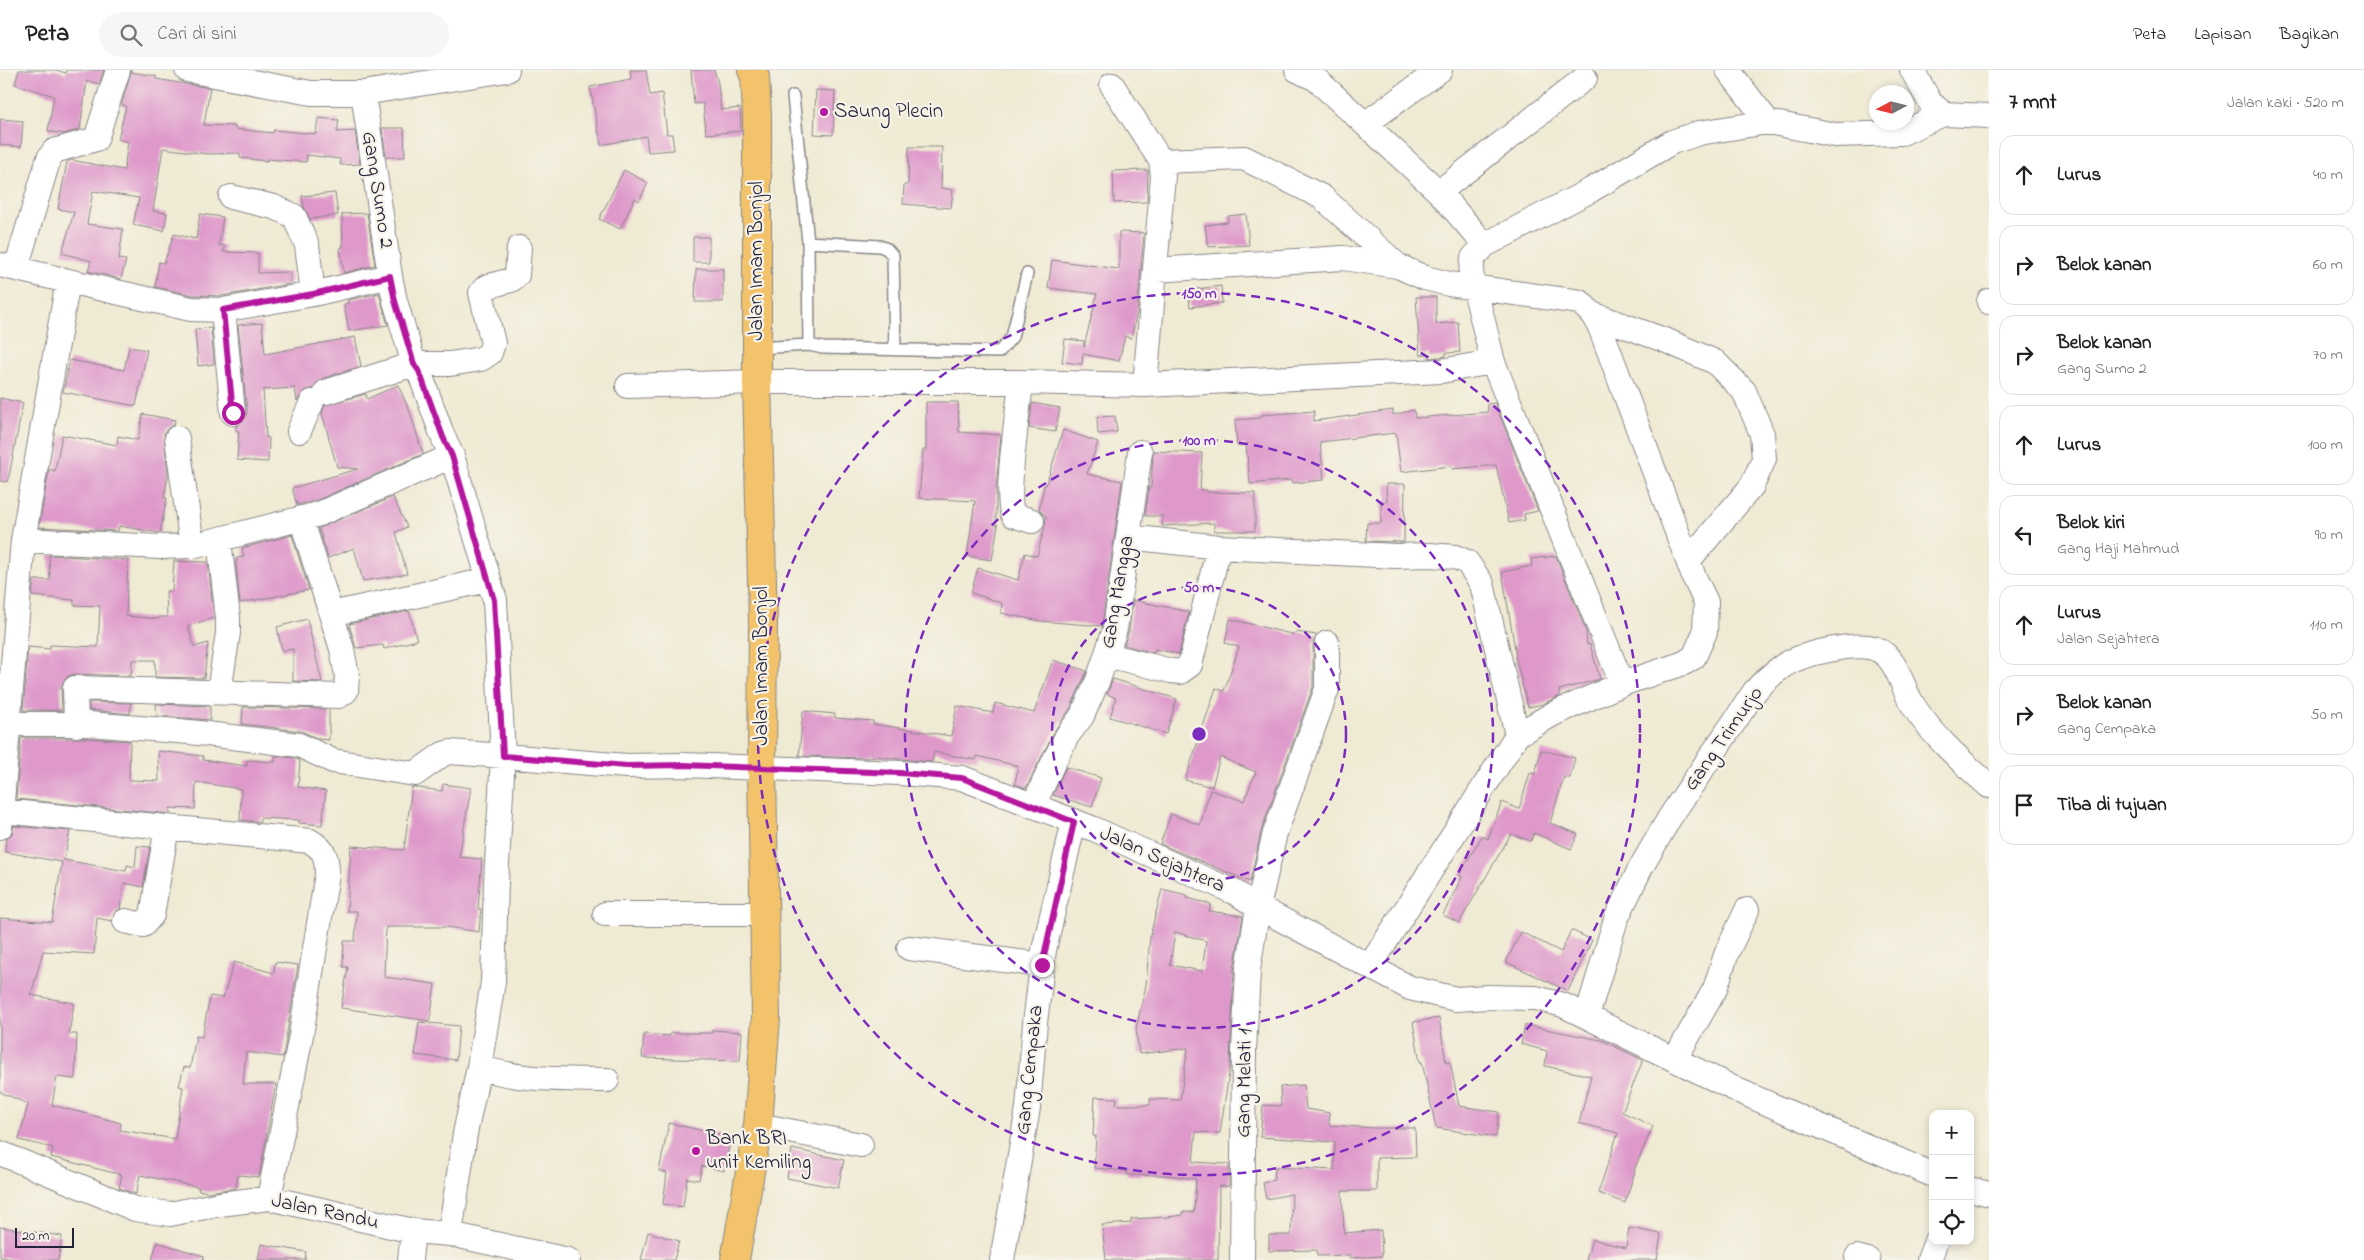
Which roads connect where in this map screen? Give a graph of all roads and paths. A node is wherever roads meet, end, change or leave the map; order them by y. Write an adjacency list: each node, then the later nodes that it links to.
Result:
1 (118, 70): 23 (street)
2 (188, 70): 11 (street)
3 (507, 70): 11 (street)
4 (752, 70): 34 (highway, Jalan Imam Bonjol)
5 (1440, 70): 16 (street)
6 (1728, 70): 15 (street)
7 (1912, 70): 13 (street)
8 (1313, 73): 16 (street)
9 (1585, 78): 18 (street)
10 (1112, 85): 17 (street)
11 (362, 93): 27 (street, Gang Sumo 2)
12 (793, 96): 20 (lane)
13 (1943, 114): 14 (street); 15 (street)
14 (1989, 116)
15 (1768, 122): 21 (street)
16 (1365, 124): 18 (street)
17 (1161, 161): 24 (street); 25 (street)
18 (1439, 192): 21 (street)
19 (231, 197): 30 (street)
20 (808, 242): 33 (lane); 35 (lane)
21 (1485, 245): 29 (street)
22 (519, 248): 37 (street)
23 (8, 266): 28 (street)
24 (1398, 266): 25 (street); 29 (street)
25 (1155, 270): 40 (street)
26 (1027, 274): 35 (lane)
27 (390, 276): 30 (street); 37 (street, Gang Sumo 2)
28 (68, 281): 31 (street); 50 (street)
29 (1473, 288): 32 (street); 36 (street)
30 (313, 294): 31 (street)
31 (223, 310): 42 (street)
32 (1592, 314): 54 (street); 54 (street)
33 (810, 345): 34 (lane); 35 (lane)
34 (757, 348): 38 (highway, Jalan Imam Bonjol)
35 (895, 350)
36 (1492, 362): 40 (street); 59 (street)
37 (414, 364): 43 (street); 46 (street, Gang Sumo 2)
38 (757, 382): 39 (street); 41 (street); 65 (highway, Jalan Imam Bonjol)
39 (1021, 382): 40 (street); 48 (street)
40 (1145, 385)
41 (628, 386)
42 (233, 413)
43 (299, 431)
44 (177, 438): 52 (street)
45 (1140, 452): 49 (street, Gang Mangga)
46 (452, 456): 47 (street); 55 (street, Gang Sumo 2)
47 (301, 518): 51 (street); 56 (street)
48 (1032, 521)
49 (1128, 537): 53 (street); 58 (street, Gang Mangga)
50 (23, 540): 52 (street); 61 (street)
51 (220, 540): 52 (street); 60 (street)
52 (192, 546)
53 (1220, 547): 58 (street); 63 (street)
54 (1688, 561): 59 (street)
55 (488, 580): 56 (street); 64 (street, Gang Sumo 2)
56 (330, 614): 60 (street)
57 (1327, 643): 72 (street, Gang Melati 1)
58 (1107, 654): 68 (street, Gang Mangga)
59 (1622, 684): 63 (street)
60 (218, 692): 62 (street)
61 (9, 724): 62 (street, Jalan Sejahtera); 66 (street)
62 (76, 725): 64 (street, Jalan Sejahtera)
63 (1517, 736): 79 (street)
64 (503, 756): 65 (street, Jalan Sejahtera); 82 (street, Gang Sumo 2)
65 (762, 768): 68 (street, Jalan Sejahtera); 75 (highway, Jalan Imam Bonjol)
66 (2, 779): 69 (street)
67 (1989, 786): 80 (street, Gang Trimurjo)
68 (1033, 806): 70 (street, Jalan Sejahtera)
69 (1, 819): 71 (street)
70 (1074, 822): 72 (street, Jalan Sejahtera); 78 (street, Gang Cempaka)
71 (167, 827): 76 (street); 90 (street)
72 (1258, 907): 79 (street, Jalan Sejahtera); 98 (street, Gang Melati 1)
73 (1746, 910): 81 (street)
74 (605, 914): 75 (street)
75 (765, 914): 84 (highway, Jalan Imam Bonjol)
76 (126, 922)
77 (909, 948): 78 (street)
78 (1042, 965): 97 (street, Gang Cempaka)
79 (1370, 966): 80 (street, Jalan Sejahtera)
80 (1587, 1016): 81 (street, Jalan Sejahtera)
81 (1676, 1060): 87 (street, Jalan Sejahtera)
82 (479, 1067): 83 (street); 92 (street, Gang Sumo 2)
83 (607, 1080)
84 (758, 1124): 85 (street); 96 (highway, Jalan Imam Bonjol)
85 (861, 1145)
86 (0, 1153): 90 (street, Jalan Randu)
87 (1929, 1173)
88 (1974, 1190): 89 (street)
89 (1989, 1194)
90 (269, 1198): 91 (street, Jalan Randu)
91 (413, 1231): 92 (street, Jalan Randu); 94 (street)
92 (450, 1234): 95 (street, Jalan Randu)
93 (1935, 1245): 99 (street)
94 (410, 1260)
95 (568, 1260)
96 (735, 1260)
97 (1002, 1260)
98 (1242, 1260)
99 (1929, 1260)

